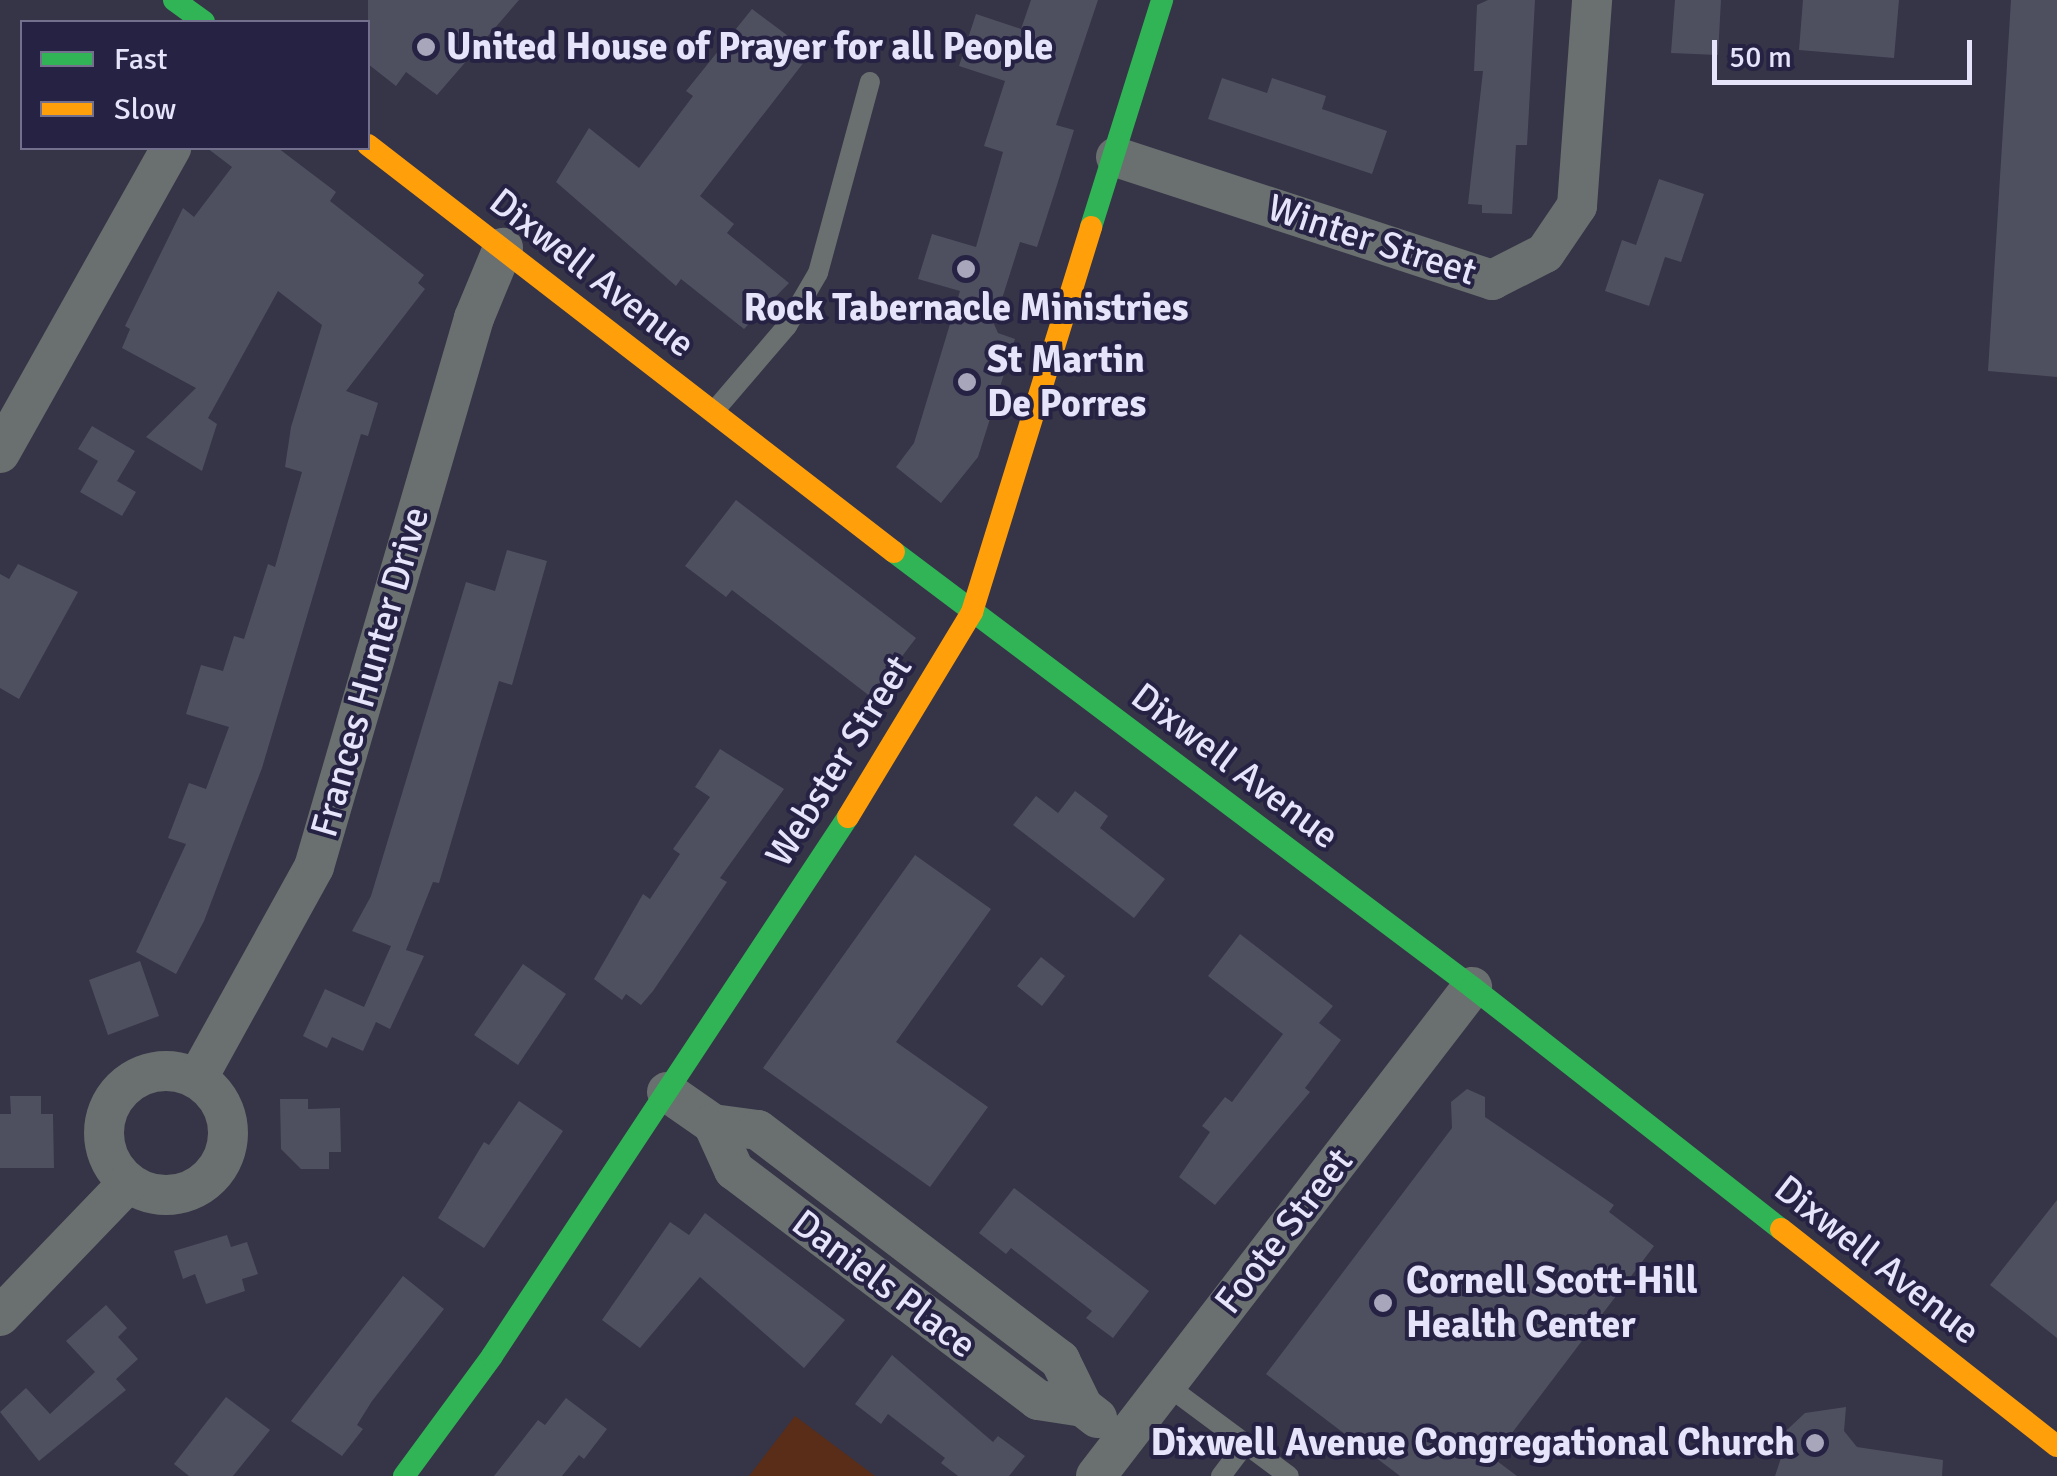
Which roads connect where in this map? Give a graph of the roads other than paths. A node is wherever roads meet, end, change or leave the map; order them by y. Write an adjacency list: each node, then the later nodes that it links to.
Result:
1 (174, 0): 4 (main road)
2 (1162, 0): 8 (main road, Webster Street)
3 (1592, 0): 8 (street, Winter Street)
4 (201, 20)
5 (870, 82): 10 (lane)
6 (370, 148): 9 (main road, Dixwell Avenue)
7 (171, 150): 11 (street)
8 (1116, 157): 12 (main road, Webster Street)
9 (503, 248): 10 (main road, Dixwell Avenue); 14 (street, Frances Hunter Drive)
10 (714, 412): 12 (main road, Dixwell Avenue)
11 (0, 453)
12 (972, 612): 13 (main road, Dixwell Avenue); 15 (main road, Webster Street)
13 (1472, 987): 18 (street, Foote Street); 21 (main road, Dixwell Avenue)
14 (197, 1079): 16 (street); 16 (street)
15 (667, 1092): 19 (street, Daniels Place); 22 (main road, Webster Street)
16 (128, 1182): 17 (street)
17 (0, 1316)
18 (1166, 1384): 19 (street, Foote Street); 20 (lane)
19 (1124, 1439): 23 (street, Foote Street)
20 (1245, 1444): 24 (lane); 25 (lane)
21 (2057, 1446)
22 (404, 1476)
23 (1096, 1476)
24 (1220, 1476)
25 (1289, 1476)

